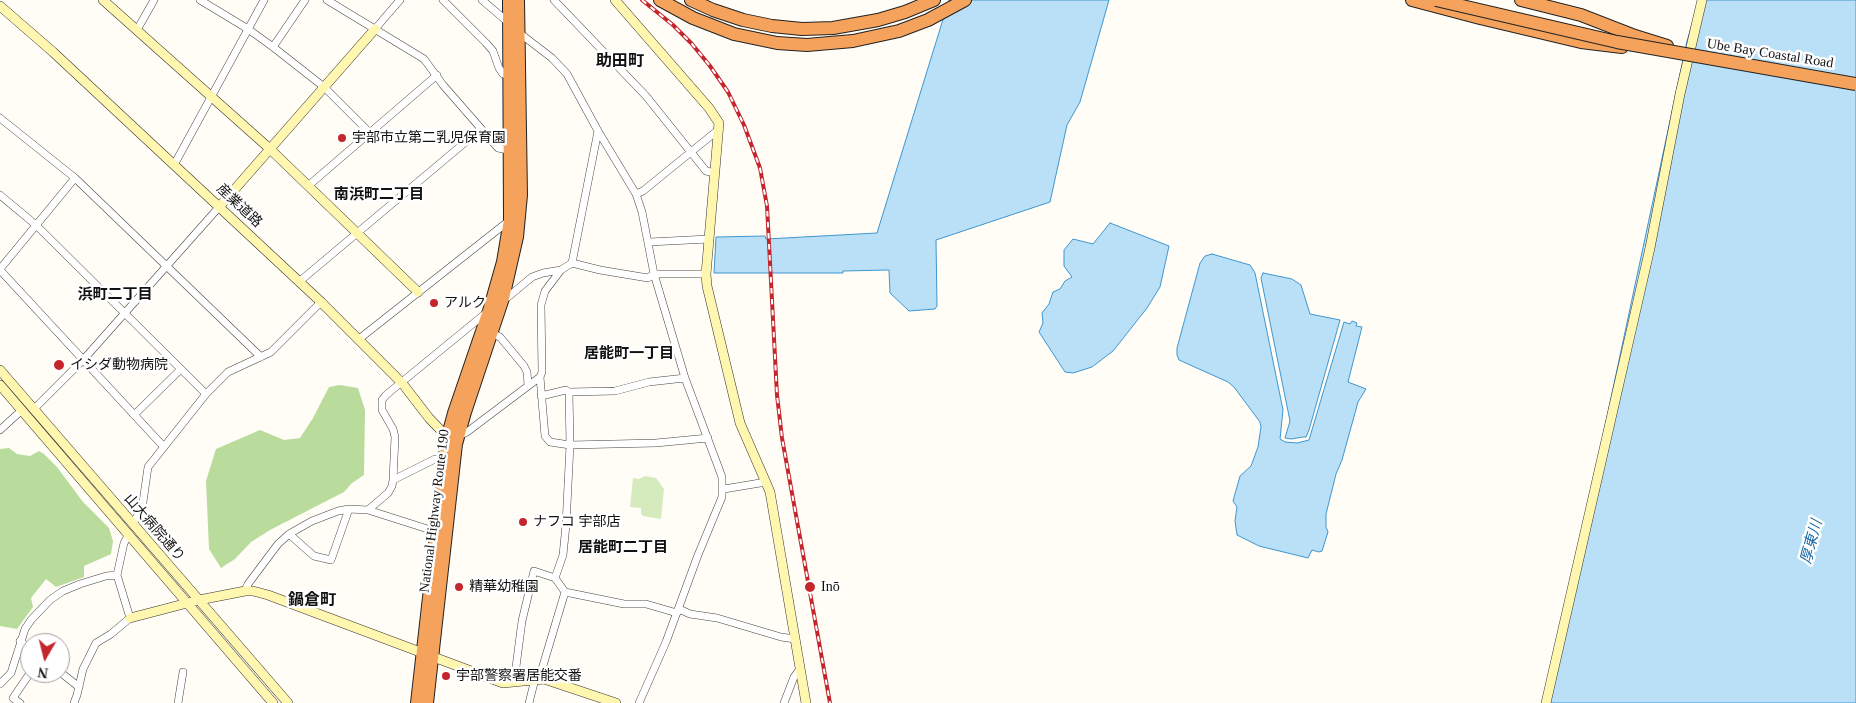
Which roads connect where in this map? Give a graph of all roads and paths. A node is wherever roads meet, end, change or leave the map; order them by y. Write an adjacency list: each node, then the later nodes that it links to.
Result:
1 (103, 0): 27 (street)
2 (154, 0): 27 (street)
3 (200, 0): 25 (street)
4 (264, 0): 25 (street)
5 (305, 0): 28 (street)
6 (327, 0): 26 (street)
7 (400, 0): 26 (street)
8 (443, 0): 31 (street)
9 (482, 0): 24 (street)
10 (509, 0): 24 (highway, National Highway Route 190)
11 (518, 0): 24 (highway, National Highway Route 190)
12 (554, 0): 43 (street)
13 (615, 0): 38 (street)
14 (660, 0): 17 (highway)
15 (691, 0): 16 (highway)
16 (934, 0)
17 (965, 0)
18 (1412, 0): 29 (highway)
19 (1436, 0): 29 (highway, Ube Bay Coastal Road, bridge)
20 (1470, 0): 29 (highway, Ube Bay Coastal Road, bridge)
21 (1521, 0): 29 (highway)
22 (1702, 0): 29 (street)
23 (0, 6): 44 (street, 産業道路)
24 (514, 28): 31 (highway, National Highway Route 190); 39 (street); 42 (highway, National Highway Route 190)
25 (248, 29): 28 (street); 35 (street)
26 (375, 29): 30 (street); 34 (street)
27 (137, 30): 35 (street)
28 (273, 47): 34 (street)
29 (1689, 53): 32 (street, bridge); 33 (highway, Ube Bay Coastal Road, bridge); 133 (street)
30 (437, 75): 37 (street); 40 (street)
31 (510, 76): 42 (highway, National Highway Route 190)
32 (1856, 79)
33 (1856, 84)
34 (324, 87): 40 (street); 41 (street)
35 (211, 97): 41 (street); 44 (street)
36 (0, 118): 46 (street)
37 (481, 129): 42 (street); 53 (street)
38 (718, 130): 43 (street); 45 (street)
39 (598, 131): 48 (street); 56 (street)
40 (369, 132): 47 (street)
41 (270, 149): 47 (street); 50 (street)
42 (515, 151): 51 (highway, National Highway Route 190); 60 (highway, National Highway Route 190)
43 (691, 153): 45 (street); 48 (street)
44 (174, 165): 50 (street, 産業道路)
45 (715, 174): 54 (street)
46 (75, 178): 52 (street); 57 (street)
47 (308, 186): 53 (street)
48 (636, 194): 55 (street)
49 (0, 195): 52 (street)
50 (220, 206): 57 (street); 64 (street, 産業道路)
51 (510, 220): 65 (street); 67 (highway, National Highway Route 190)
52 (36, 224): 58 (street); 68 (street)
53 (357, 234): 64 (street); 65 (street)
54 (709, 239): 55 (street); 62 (street)
55 (649, 242): 61 (street)
56 (572, 263): 59 (street); 61 (street)
57 (166, 266): 68 (street); 71 (street)
58 (0, 270): 72 (street)
59 (560, 270): 63 (street); 75 (street)
60 (510, 273): 63 (street); 67 (highway, National Highway Route 190)
61 (654, 274): 62 (street); 76 (street)
62 (706, 274): 93 (street)
63 (528, 280): 67 (street)
64 (300, 281): 66 (street, 産業道路)
65 (418, 292): 70 (street)
66 (322, 302): 70 (street, 産業道路); 71 (street)
67 (497, 305): 69 (highway, National Highway Route 190); 77 (street); 88 (highway, National Highway Route 190)
68 (124, 313): 72 (street); 73 (street)
69 (491, 333): 79 (street); 88 (highway, National Highway Route 190)
70 (359, 339): 77 (street, 産業道路)
71 (262, 357): 81 (street)
72 (83, 360): 83 (street); 85 (street)
73 (181, 369): 81 (street); 85 (street)
74 (0, 370): 83 (street, 山大病院通り)
75 (540, 377): 79 (street); 82 (street)
76 (684, 378): 80 (street); 87 (street)
77 (402, 383): 88 (street, 産業道路); 92 (street)
78 (0, 385): 84 (street, 山大病院通り)
79 (528, 385): 88 (street)
80 (569, 392): 82 (street); 89 (street)
81 (206, 394): 90 (street)
82 (541, 396): 89 (street)
83 (34, 409): 97 (street, 山大病院通り)
84 (22, 410): 86 (street); 99 (street, 山大病院通り)
85 (134, 415): 90 (street)
86 (0, 430)
87 (708, 438): 89 (street); 94 (street)
88 (454, 440): 91 (highway, National Highway Route 190); 112 (highway, National Highway Route 190)
89 (570, 445): 102 (street)
90 (164, 448): 97 (street)
91 (445, 458): 92 (street); 98 (highway, National Highway Route 190)
92 (393, 480): 96 (street)
93 (766, 482): 94 (street); 110 (street)
94 (724, 489): 107 (street)
95 (349, 509): 96 (street); 100 (street); 100 (street)
96 (368, 510): 98 (street)
97 (132, 523): 105 (street, 山大病院通り)
98 (437, 532): 112 (highway, National Highway Route 190)
99 (129, 534): 101 (street); 106 (street, 山大病院通り)
100 (288, 534): 103 (street)
101 (117, 575): 108 (street); 109 (street)
102 (555, 578): 104 (street); 117 (street)
103 (245, 591): 105 (street); 112 (street)
104 (565, 592): 107 (street); 115 (street)
105 (199, 600): 106 (street); 125 (street, 山大病院通り)
106 (186, 603): 108 (street); 124 (street, 山大病院通り)
107 (678, 611): 110 (street); 130 (street)
108 (130, 618): 120 (street)
109 (24, 633)
110 (795, 639): 113 (street)
111 (20, 641): 119 (street)
112 (427, 655): 117 (street); 126 (highway, National Highway Route 190); 127 (highway, National Highway Route 190)
113 (800, 669): 131 (street); 132 (street)
114 (183, 672): 123 (street)
115 (537, 679): 117 (street); 128 (street); 129 (street)
116 (70, 680): 120 (street)
117 (514, 682)
118 (23, 683): 121 (street)
119 (0, 684)
120 (79, 687): 122 (street)
121 (20, 703)
122 (74, 703)
123 (178, 703)
124 (274, 703)
125 (288, 703)
126 (417, 703)
127 (427, 703)
128 (529, 703)
129 (616, 703)
130 (639, 703)
131 (784, 703)
132 (806, 703)
133 (1546, 703)

